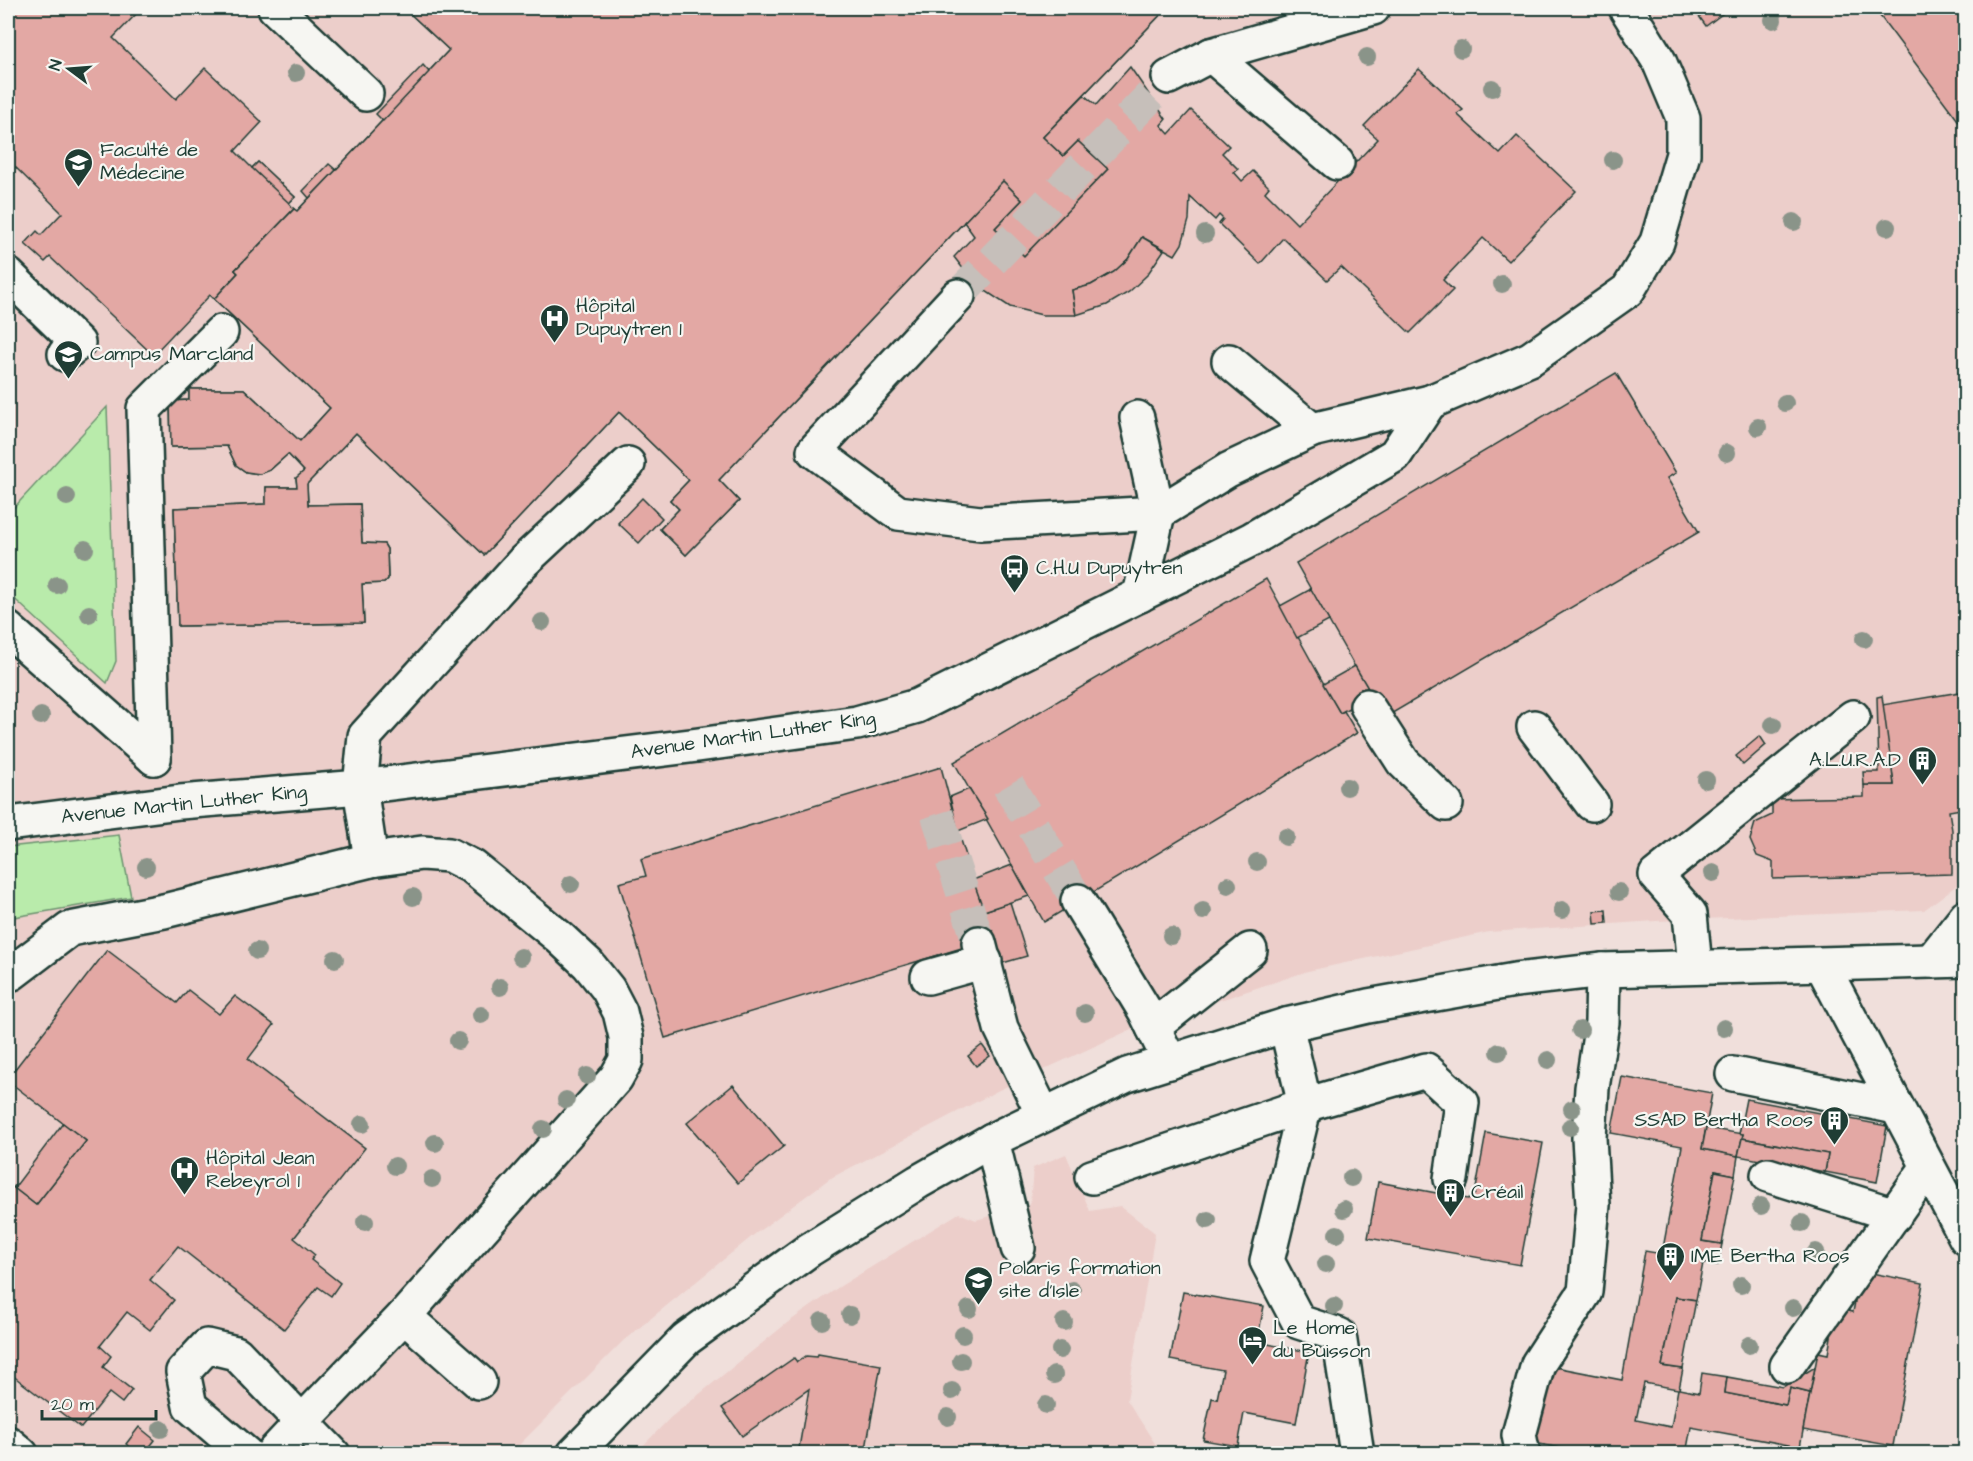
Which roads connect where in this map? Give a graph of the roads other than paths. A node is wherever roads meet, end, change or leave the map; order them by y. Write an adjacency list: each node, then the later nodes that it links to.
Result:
1 (275, 8): 6 (street)
2 (1373, 8): 4 (street)
3 (1626, 8): 13 (street)
4 (1211, 55): 5 (street); 7 (street)
5 (1169, 77)
6 (366, 94)
7 (1336, 163)
8 (8, 275): 11 (street)
9 (958, 296): 17 (street)
10 (221, 332): 19 (street)
11 (65, 354)
12 (1229, 361): 15 (street)
13 (1430, 402): 15 (street); 18 (street, Avenue Martin Luther King)
14 (1137, 417): 17 (street)
15 (1312, 430): 17 (street)
16 (628, 464): 23 (street)
17 (1158, 513): 18 (street)
18 (1140, 595): 23 (street, Avenue Martin Luther King)
19 (8, 629)
20 (1367, 706): 24 (street)
21 (1853, 717): 34 (street)
22 (1534, 727): 25 (street)
23 (360, 787): 26 (street, Avenue Martin Luther King); 27 (street)
24 (1446, 804)
25 (1592, 804)
26 (8, 824)
27 (371, 860): 36 (street); 53 (street)
28 (1078, 902): 39 (street)
29 (1965, 917): 32 (street)
30 (1250, 950): 39 (street)
31 (1965, 960): 32 (street)
32 (1931, 961): 33 (street)
33 (1822, 965): 34 (street); 43 (street)
34 (1695, 967): 35 (street)
35 (1603, 970): 38 (street); 64 (street)
36 (8, 973)
37 (928, 977): 44 (street)
38 (1286, 1025): 40 (street); 42 (street)
39 (1153, 1027): 40 (street)
40 (1170, 1062): 44 (street)
41 (1733, 1074): 43 (street)
42 (1305, 1105): 48 (street); 49 (street); 63 (street)
43 (1896, 1107): 46 (street)
44 (1043, 1114): 45 (street)
45 (992, 1140): 52 (street); 62 (street)
46 (1928, 1168): 50 (street); 51 (street)
47 (1768, 1175): 50 (street)
48 (1092, 1177)
49 (1451, 1179)
50 (1895, 1215): 54 (street)
51 (1965, 1238)
52 (1018, 1248)
53 (404, 1316): 55 (street); 56 (street)
54 (1787, 1366)
55 (480, 1382)
56 (302, 1422): 59 (street); 60 (street); 61 (street)
57 (8, 1443): 58 (street)
58 (21, 1454)
59 (246, 1454)
60 (272, 1454)
61 (333, 1454)
62 (574, 1454)
63 (1357, 1454)
64 (1523, 1454)

